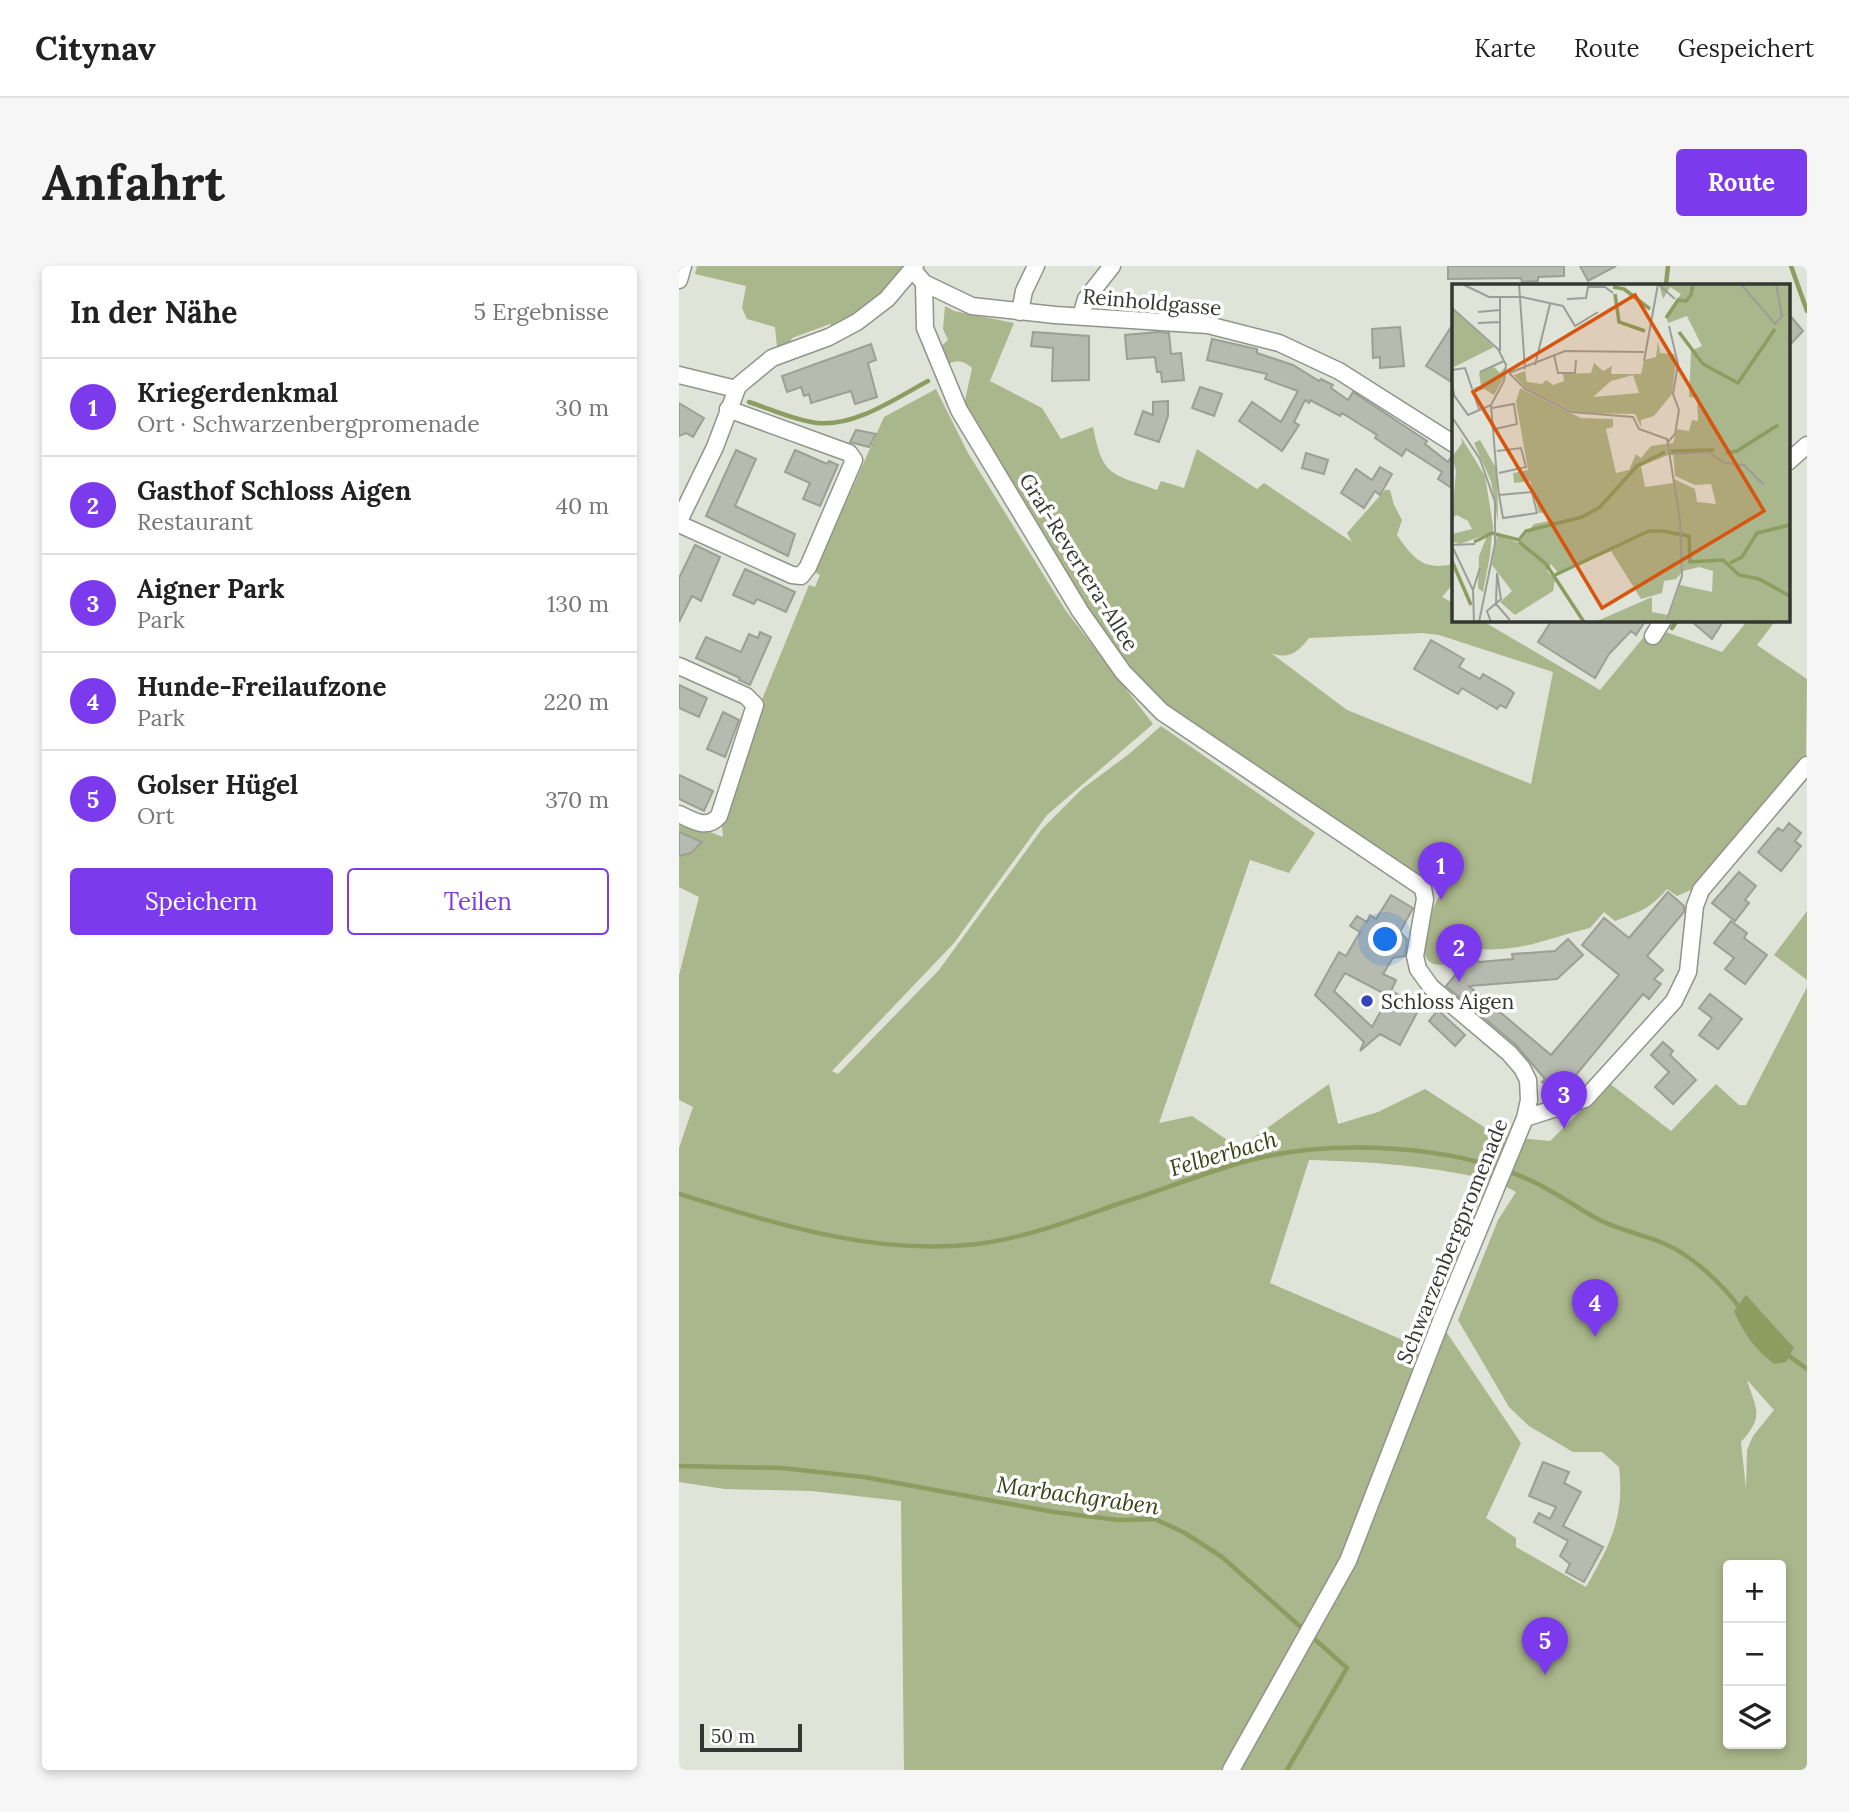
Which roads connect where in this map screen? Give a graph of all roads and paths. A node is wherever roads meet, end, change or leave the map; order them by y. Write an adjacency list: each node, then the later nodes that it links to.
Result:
1 (683, 266): 5 (street)
2 (1036, 266): 7 (street)
3 (1112, 266): 8 (street)
4 (914, 268): 6 (street, Reinholdgasse); 10 (street)
5 (679, 280)
6 (924, 283): 7 (street, Reinholdgasse); 21 (street, Graf-Revertera-Allee)
7 (1020, 312): 8 (street, Reinholdgasse)
8 (1081, 316): 12 (street, Reinholdgasse)
9 (679, 375): 10 (street)
10 (736, 389): 11 (street)
11 (728, 409): 15 (street); 15 (street)
12 (1452, 443)
13 (1807, 444): 14 (street)
14 (1790, 460)
15 (679, 523)
16 (1662, 621): 17 (street)
17 (1653, 636)
18 (679, 666): 20 (street)
19 (1807, 765): 22 (street)
20 (679, 814)
21 (1425, 895): 22 (street, Schwarzenbergpromenade)
22 (1525, 1118): 23 (street, Schwarzenbergpromenade)
23 (1231, 1770)

